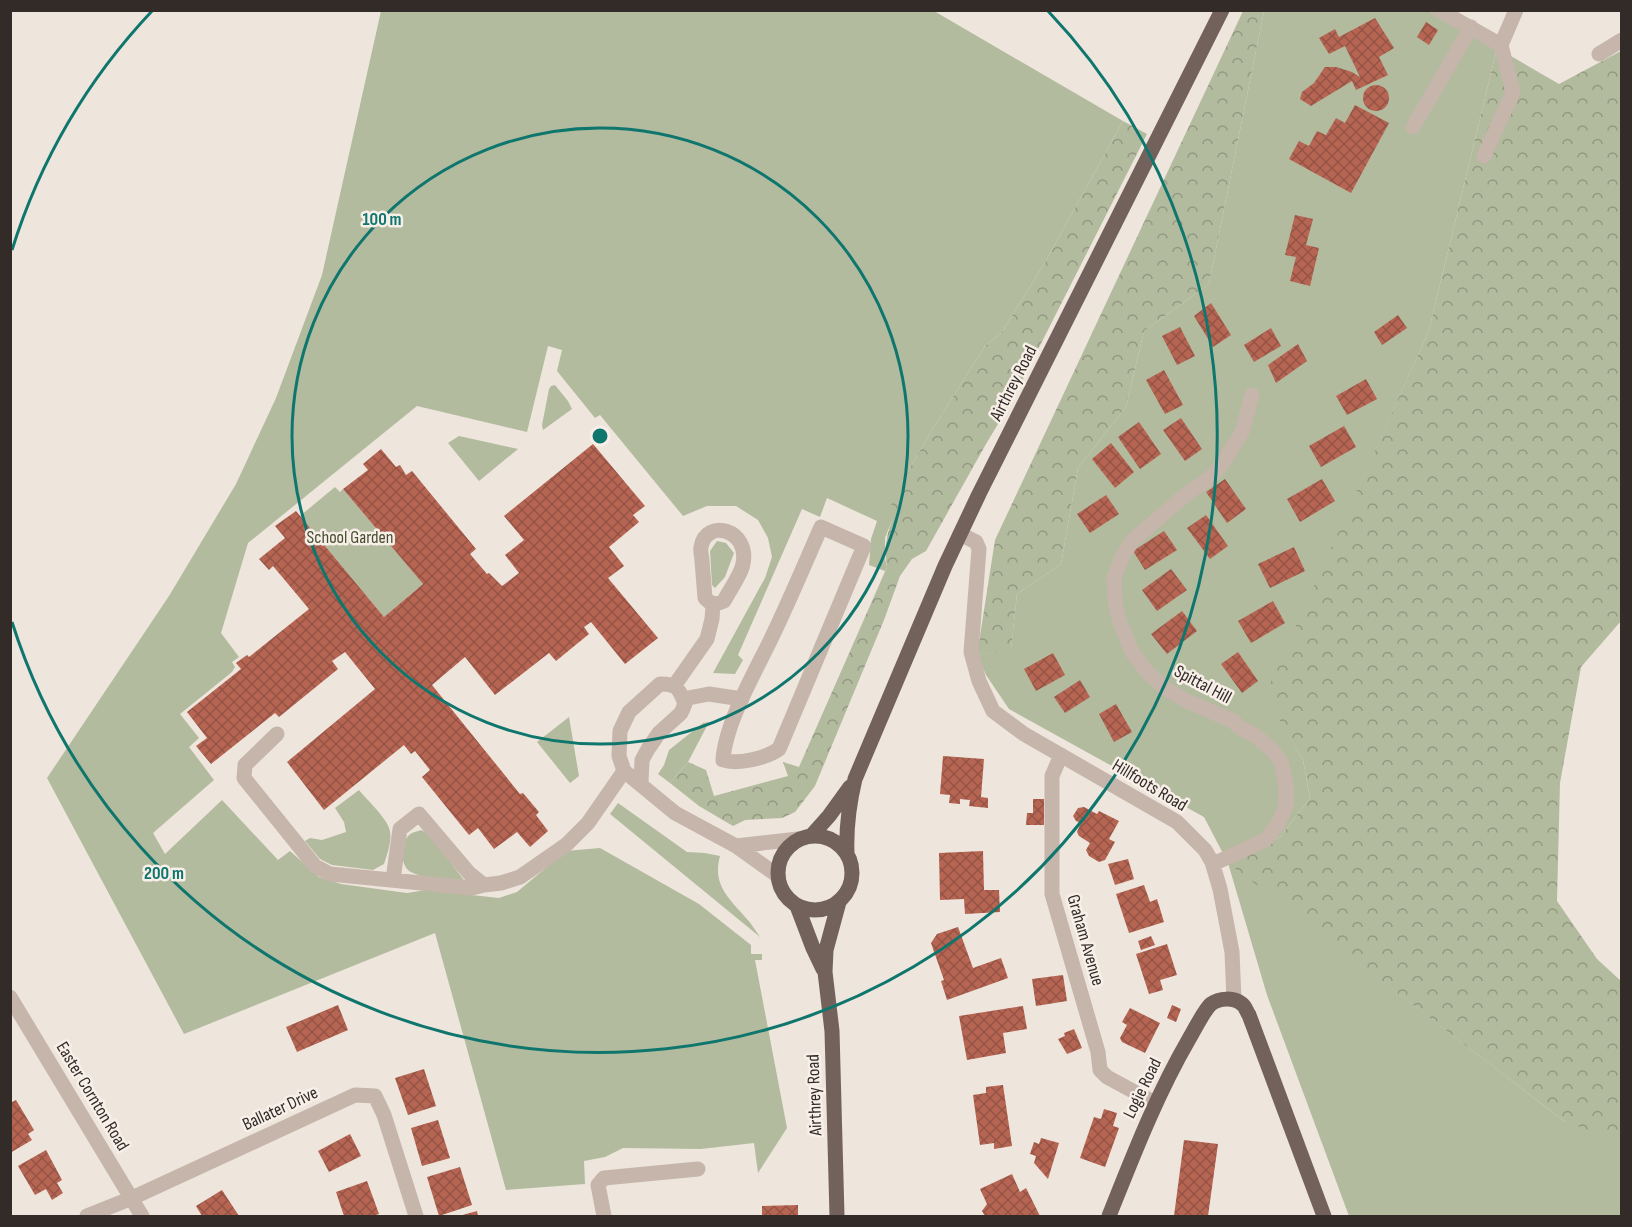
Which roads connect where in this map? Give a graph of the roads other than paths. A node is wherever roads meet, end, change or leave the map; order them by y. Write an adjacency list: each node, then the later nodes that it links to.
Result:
1 (1222, 10): 11 (main road, Airthrey Road)
2 (1439, 10): 4 (street)
3 (1516, 10): 6 (street)
4 (1471, 27): 6 (street); 8 (street)
5 (1622, 40): 7 (street)
6 (1501, 45): 9 (street)
7 (1599, 54)
8 (1413, 127)
9 (1484, 156)
10 (1252, 395): 24 (street, Spittal Hill)
11 (960, 534): 17 (street, Hillfoots Road); 19 (main road, Airthrey Road)
12 (713, 605): 12 (street); 13 (street)
13 (674, 686): 14 (street); 18 (street)
14 (683, 699): 15 (street); 20 (street)
15 (742, 699): 15 (street)
16 (277, 734): 26 (street)
17 (1062, 755): 24 (street, Hillfoots Road); 33 (street, Graham Avenue)
18 (624, 771): 20 (street); 27 (street)
19 (855, 779): 21 (main road); 23 (main road)
20 (641, 783): 22 (street)
21 (805, 837): 22 (street); 23 (main road); 25 (main road)
22 (736, 846): 25 (street)
23 (847, 853): 28 (main road)
24 (1213, 864): 32 (street, Hillfoots Road)
25 (778, 876): 29 (main road)
26 (393, 880): 27 (street); 27 (street)
27 (484, 885)
28 (839, 902): 29 (main road); 30 (main road)
29 (797, 906): 30 (main road)
30 (825, 972): 40 (main road, Airthrey Road)
31 (10, 997): 35 (street, Easter Cornton Road)
32 (1234, 1000): 33 (main road, Logie Road); 42 (main road)
33 (1155, 1103): 41 (main road, Logie Road)
34 (698, 1169): 39 (street)
35 (132, 1198): 36 (street, Ballater Drive); 37 (street, Easter Cornton Road); 38 (street, Ballater Drive)
36 (87, 1216)
37 (142, 1216)
38 (416, 1216)
39 (604, 1216)
40 (837, 1216)
41 (1109, 1216)
42 (1324, 1216)

